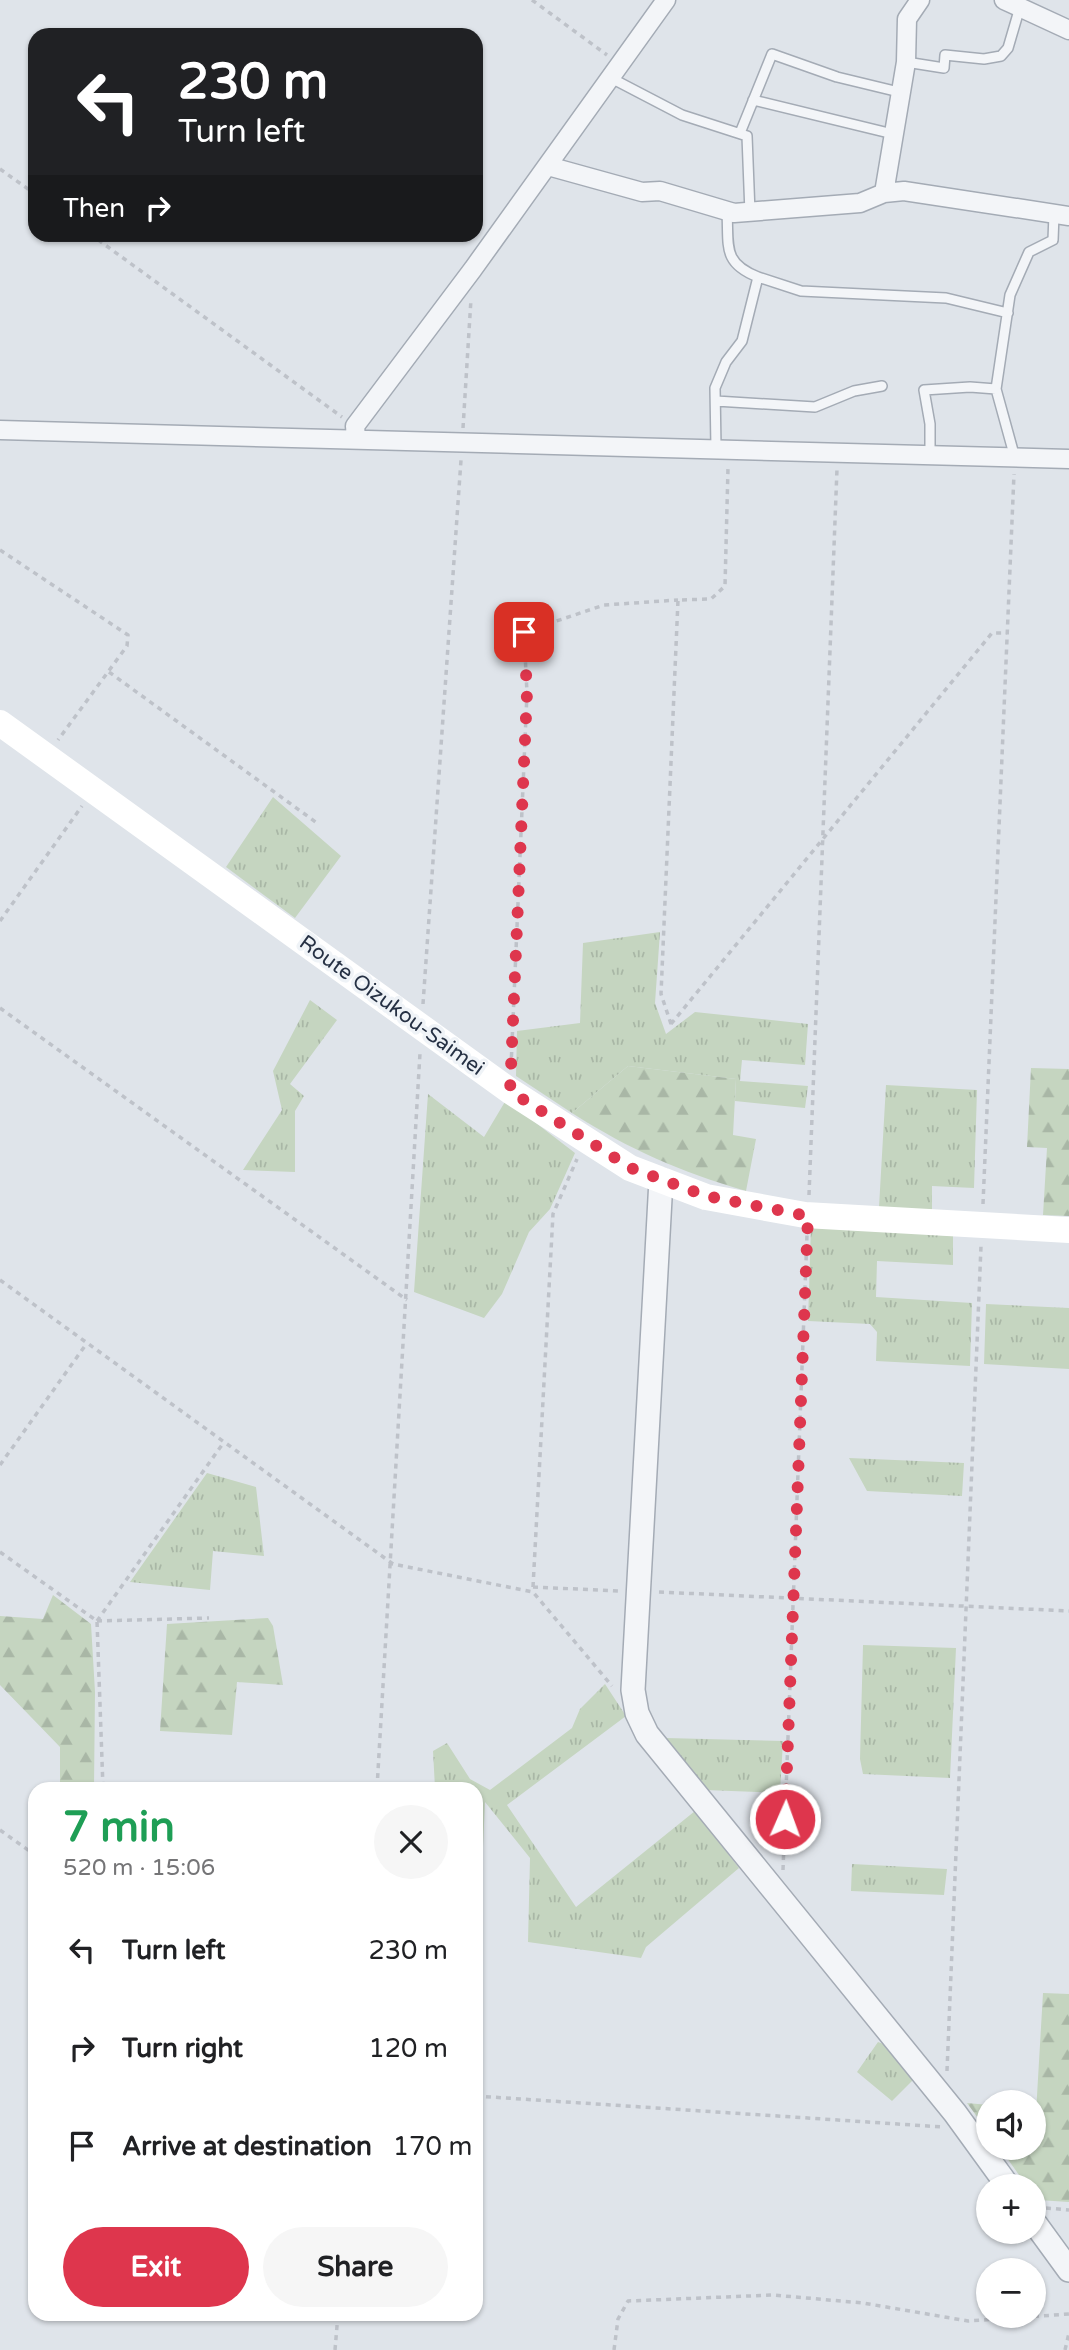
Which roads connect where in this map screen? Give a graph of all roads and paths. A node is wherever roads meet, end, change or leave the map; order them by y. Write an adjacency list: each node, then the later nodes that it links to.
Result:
1 (531, 0): 7 (path)
2 (666, 0): 7 (street)
3 (920, 0): 6 (street)
4 (1012, 4): 5 (street); 6 (lane)
5 (1069, 30)
6 (906, 62): 8 (street)
7 (616, 71): 10 (lane); 12 (street)
8 (899, 92): 9 (lane); 11 (street)
9 (753, 100): 10 (lane); 11 (lane)
10 (740, 134): 17 (lane)
11 (893, 134): 15 (street)
12 (548, 166): 16 (street); 26 (street)
13 (0, 169): 14 (path)
14 (28, 189)
15 (884, 193): 17 (street); 18 (street)
16 (727, 212): 17 (street); 20 (lane)
17 (750, 213)
18 (1062, 215): 21 (lane)
19 (101, 242): 26 (path)
20 (758, 276): 21 (lane); 24 (lane)
21 (1008, 313): 23 (lane)
22 (882, 386): 24 (lane)
23 (996, 389): 29 (lane); 30 (lane)
24 (716, 401): 27 (lane)
25 (0, 430): 26 (street)
26 (356, 432): 27 (street)
27 (723, 448): 28 (street); 33 (path)
28 (838, 452): 29 (street); 40 (path)
29 (930, 455): 30 (street)
30 (1015, 458): 31 (street); 34 (path)
31 (1069, 459)
32 (0, 550): 35 (path)
33 (678, 600): 40 (path); 43 (path)
34 (1007, 634): 40 (path); 47 (path)
35 (108, 672): 37 (path); 39 (path)
36 (0, 723): 37 (main road, Route Oizukou-Saimei)
37 (46, 756): 38 (main road, Route Oizukou-Saimei)
38 (94, 790): 41 (path); 43 (main road, Route Oizukou-Saimei)
39 (317, 823)
40 (822, 839): 46 (path)
41 (0, 921)
42 (0, 1008): 50 (path)
43 (510, 1091): 44 (main road, Route Oizukou-Saimei)
44 (585, 1141): 45 (main road, Route Oizukou-Saimei); 55 (path)
45 (661, 1180): 46 (main road, Route Oizukou-Saimei); 56 (street)
46 (808, 1216): 47 (main road, Route Oizukou-Saimei); 57 (path)
47 (982, 1226): 48 (main road, Route Oizukou-Saimei); 58 (path)
48 (1069, 1230)
49 (0, 1280): 51 (path)
50 (407, 1300)
51 (87, 1343): 52 (path); 53 (path)
52 (224, 1442): 55 (path); 61 (path)
53 (0, 1465)
54 (0, 1552): 61 (path)
55 (533, 1590): 56 (path); 62 (path)
56 (639, 1592): 57 (path); 62 (street)
57 (793, 1598): 58 (path); 66 (path)
58 (967, 1606): 59 (path); 68 (path)
59 (1069, 1611)
60 (209, 1618): 61 (path)
61 (97, 1621): 63 (path)
62 (637, 1713): 66 (street)
63 (103, 1782)
64 (0, 1830): 65 (path)
65 (28, 1850)
66 (772, 1886): 68 (street)
67 (483, 2096): 69 (path)
68 (940, 2096): 69 (street)
69 (966, 2129): 70 (street)
70 (999, 2174)
71 (1046, 2238): 72 (street)
72 (1069, 2270)
73 (1069, 2314): 77 (path)
74 (337, 2321): 76 (path)
75 (1069, 2333): 78 (path)
76 (335, 2350)
77 (614, 2350)
78 (1065, 2350)

